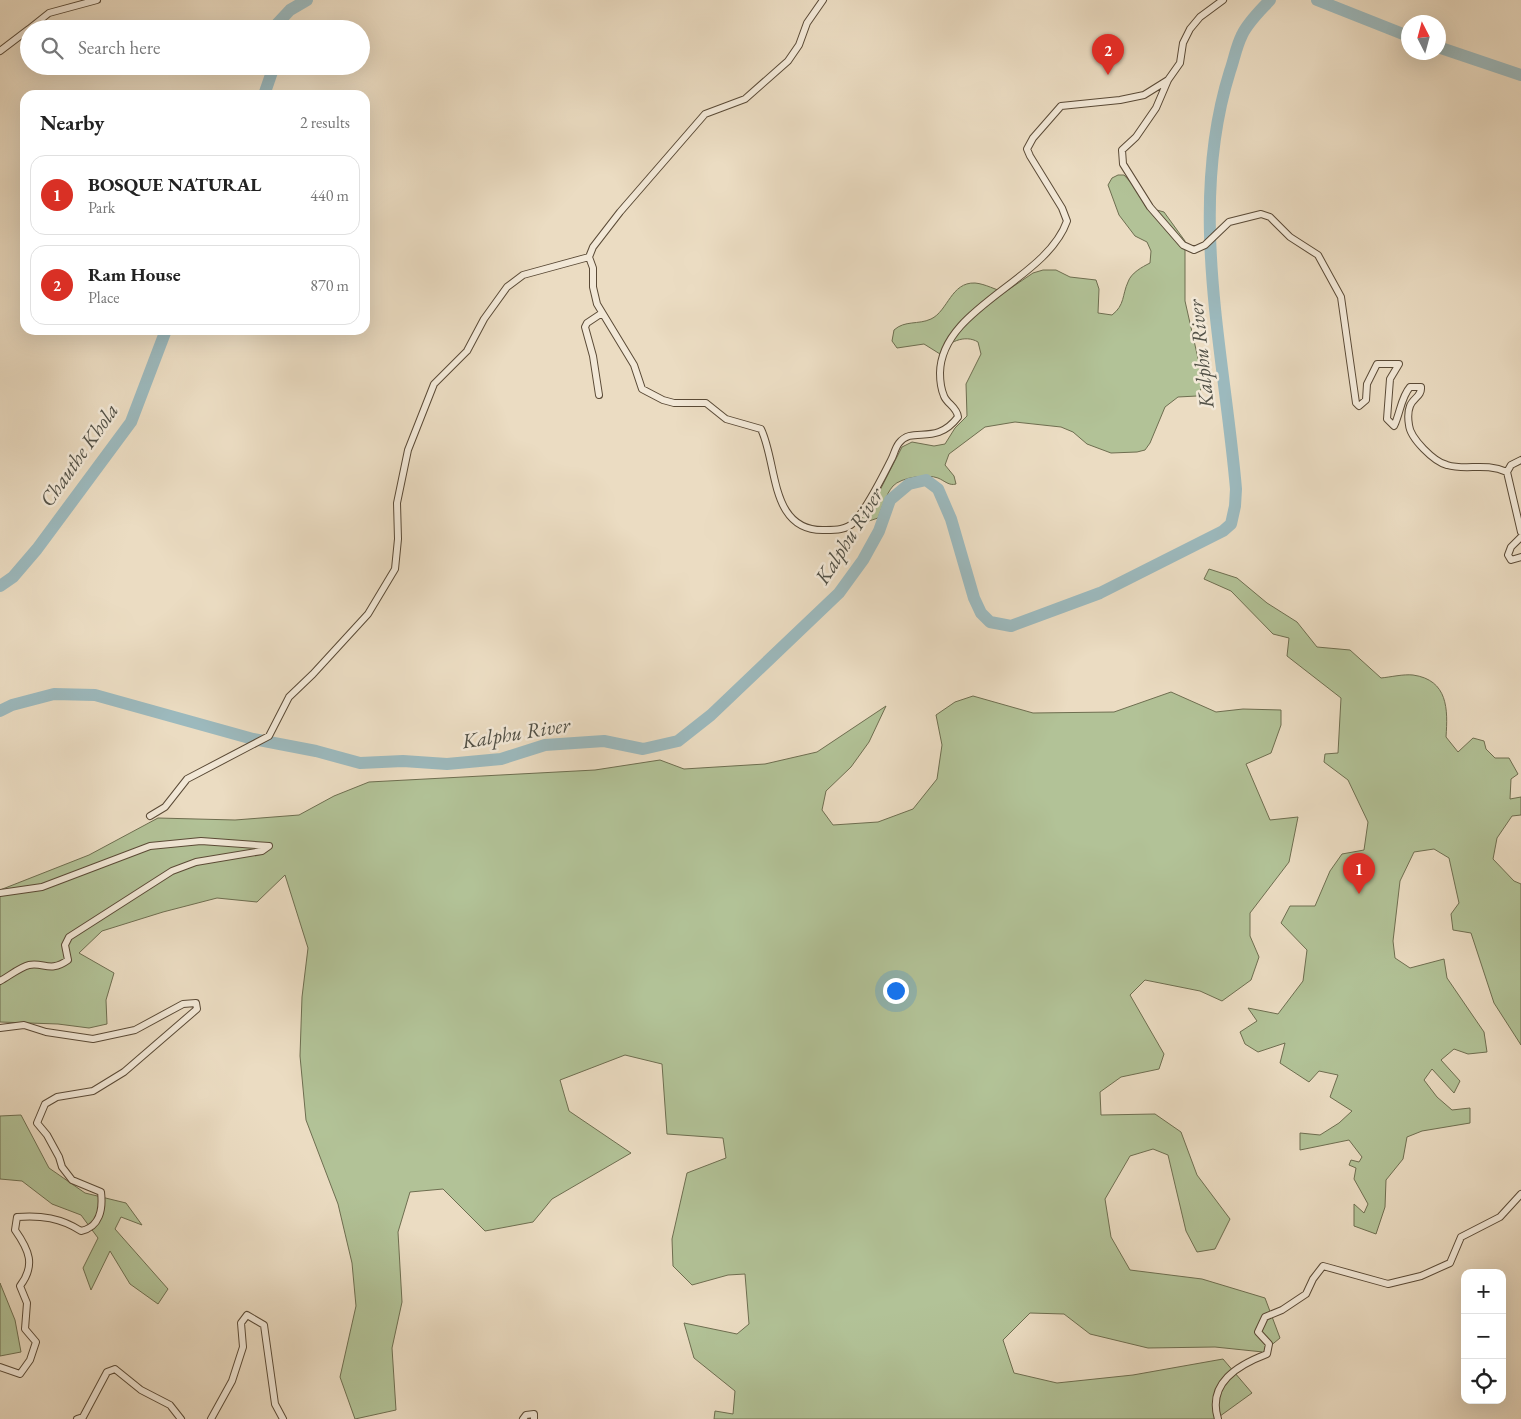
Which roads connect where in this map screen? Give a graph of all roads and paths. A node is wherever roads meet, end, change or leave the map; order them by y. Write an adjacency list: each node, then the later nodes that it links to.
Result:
1 (97, 0): 4 (street)
2 (823, 0): 8 (street)
3 (1223, 0): 7 (street)
4 (40, 20)
5 (20, 36): 6 (street)
6 (0, 51)
7 (1168, 80): 9 (street); 12 (street)
8 (589, 258): 9 (street); 16 (street)
9 (602, 313): 10 (street)
10 (599, 395)
11 (1521, 460): 12 (street)
12 (1507, 472): 13 (street)
13 (1521, 532)
14 (1521, 537): 15 (street)
15 (1521, 557)
16 (150, 816)
17 (0, 893): 18 (street)
18 (0, 981)
19 (0, 1028): 21 (street)
20 (1521, 1194): 28 (street)
21 (0, 1367)
22 (77, 1419): 23 (street)
23 (180, 1419)
24 (211, 1419): 25 (street)
25 (283, 1419)
26 (523, 1419): 27 (street)
27 (534, 1419)
28 (1218, 1419)

